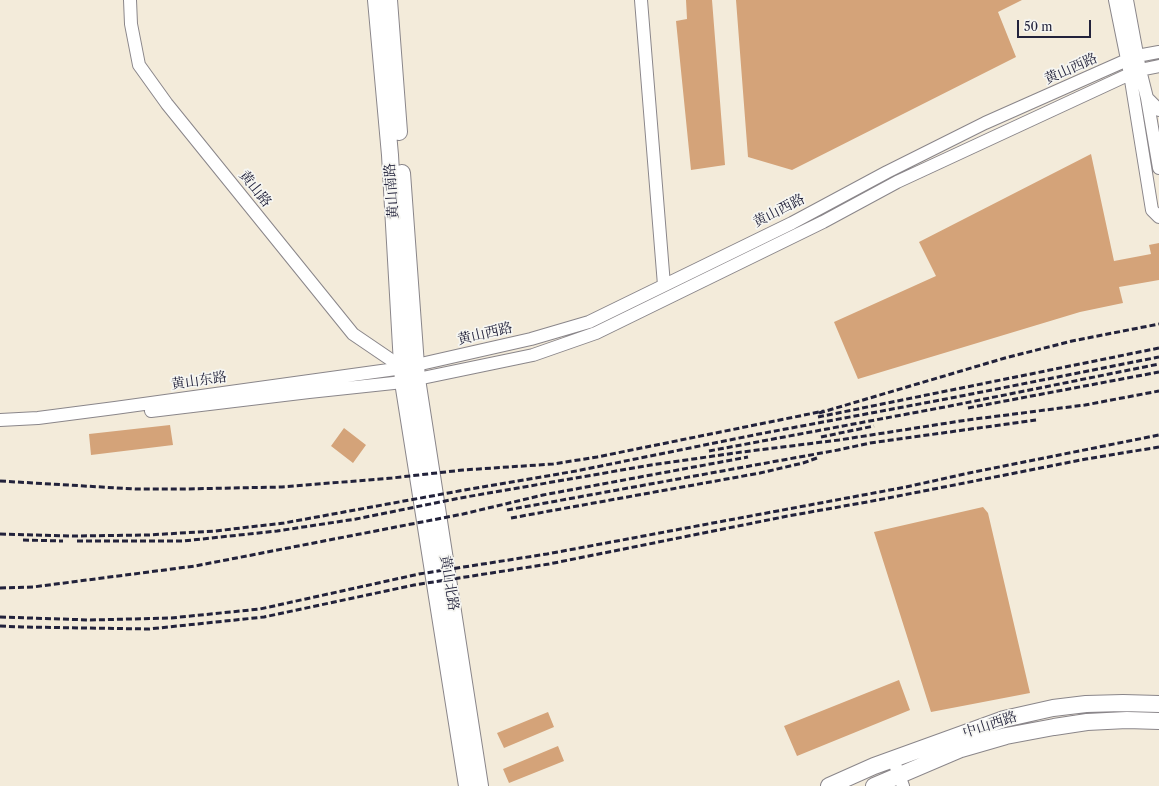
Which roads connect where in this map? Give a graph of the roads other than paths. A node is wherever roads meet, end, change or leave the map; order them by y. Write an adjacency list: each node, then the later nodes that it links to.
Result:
1 (130, 0): 16 (street, 黄山路)
2 (376, 0): 16 (main road, 黄山南路)
3 (388, 0): 16 (main road, 黄山南路)
4 (641, 0): 15 (street)
5 (1115, 0): 8 (street)
6 (1127, 0): 8 (street)
7 (1159, 52): 8 (street, 黄山西路)
8 (1132, 58): 10 (street); 15 (street, 黄山西路)
9 (1159, 66): 10 (street, 黄山西路)
10 (1135, 72): 11 (street); 14 (street); 16 (street, 黄山西路)
11 (1147, 98): 12 (street); 13 (street)
12 (1159, 110)
13 (1159, 168)
14 (1159, 217)
15 (664, 285): 16 (street, 黄山西路)
16 (410, 374): 17 (street, 黄山东路); 18 (street, 黄山东路); 25 (main road, 黄山北路); 26 (main road, 黄山北路)
17 (0, 420)
18 (0, 427)
19 (1159, 704): 21 (main road, 中山西路)
20 (1159, 721): 23 (main road, 中山西路)
21 (892, 759): 22 (main road, 中山西路); 23 (street)
22 (874, 766): 24 (street); 27 (main road, 中山西路)
23 (901, 780): 24 (main road, 中山西路)
24 (879, 785)
25 (467, 786)
26 (480, 786)
27 (829, 786)

